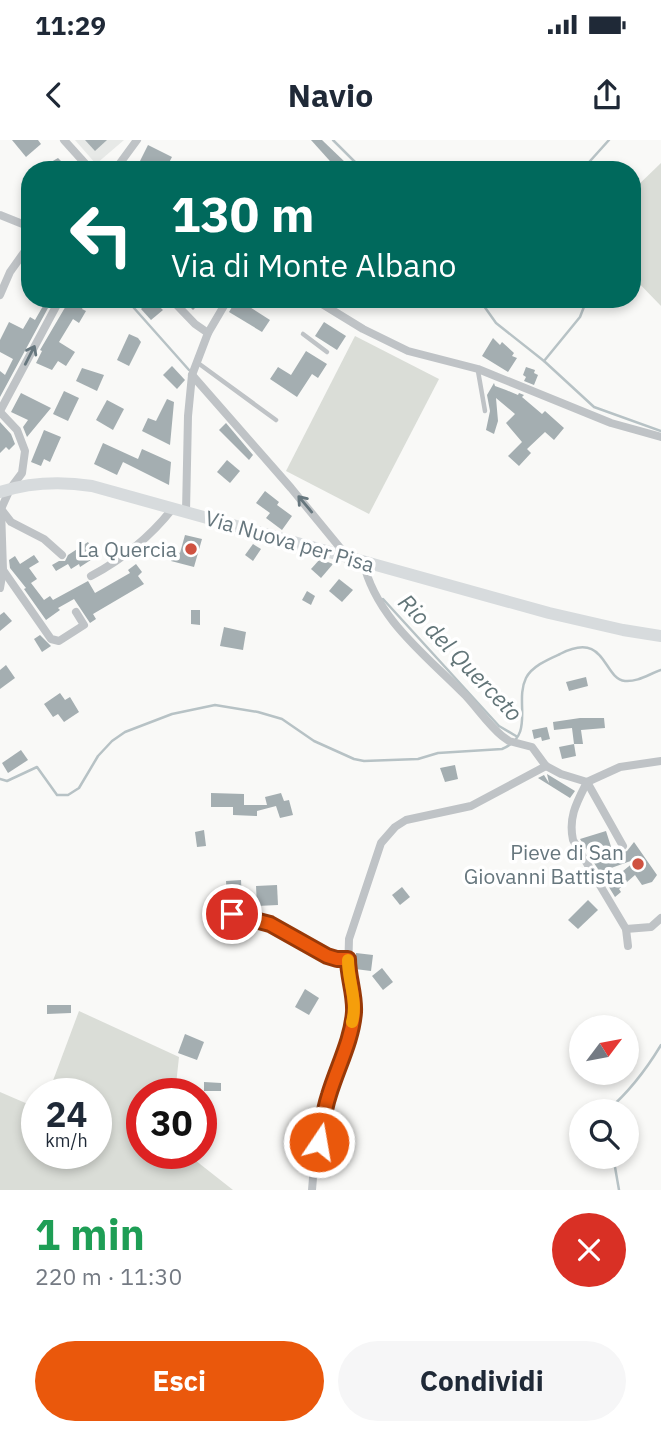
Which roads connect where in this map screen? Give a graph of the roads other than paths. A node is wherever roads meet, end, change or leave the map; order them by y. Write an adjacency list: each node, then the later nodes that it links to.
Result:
1 (64, 140): 3 (street)
2 (137, 140): 4 (street)
3 (83, 161)
4 (122, 161)
5 (0, 215): 6 (street)
6 (21, 223)
7 (21, 256): 8 (street)
8 (0, 295)
9 (55, 308): 19 (street, one-way to 9)
10 (180, 308): 13 (street)
11 (223, 308): 13 (street)
12 (329, 308): 17 (street)
13 (208, 333): 16 (street)
14 (303, 334): 15 (lane)
15 (327, 352)
16 (197, 362): 18 (street); 21 (lane)
17 (478, 369): 20 (lane); 22 (street)
18 (192, 375): 25 (street); 27 (street, one-way to 18)
19 (0, 411): 23 (street)
20 (485, 411)
21 (276, 420)
22 (661, 437)
23 (5, 490): 24 (street); 25 (main road, Via Nuova per Pisa)
24 (1, 509): 26 (street); 29 (street)
25 (180, 510): 27 (main road, Via Nuova per Pisa); 30 (street)
26 (62, 555)
27 (348, 558): 28 (main road, Via Nuova per Pisa)
28 (363, 561): 33 (main road, Via Nuova per Pisa); 35 (street)
29 (3, 570): 31 (street); 32 (street)
30 (91, 576)
31 (0, 588)
32 (76, 612)
33 (661, 636)
34 (661, 761): 36 (street)
35 (546, 766): 36 (street); 42 (street)
36 (587, 782): 37 (street); 40 (street)
37 (622, 846)
38 (218, 915): 42 (street)
39 (661, 918): 40 (street)
40 (626, 929): 41 (street)
41 (628, 946)
42 (348, 959): 43 (street)
43 (312, 1190)

